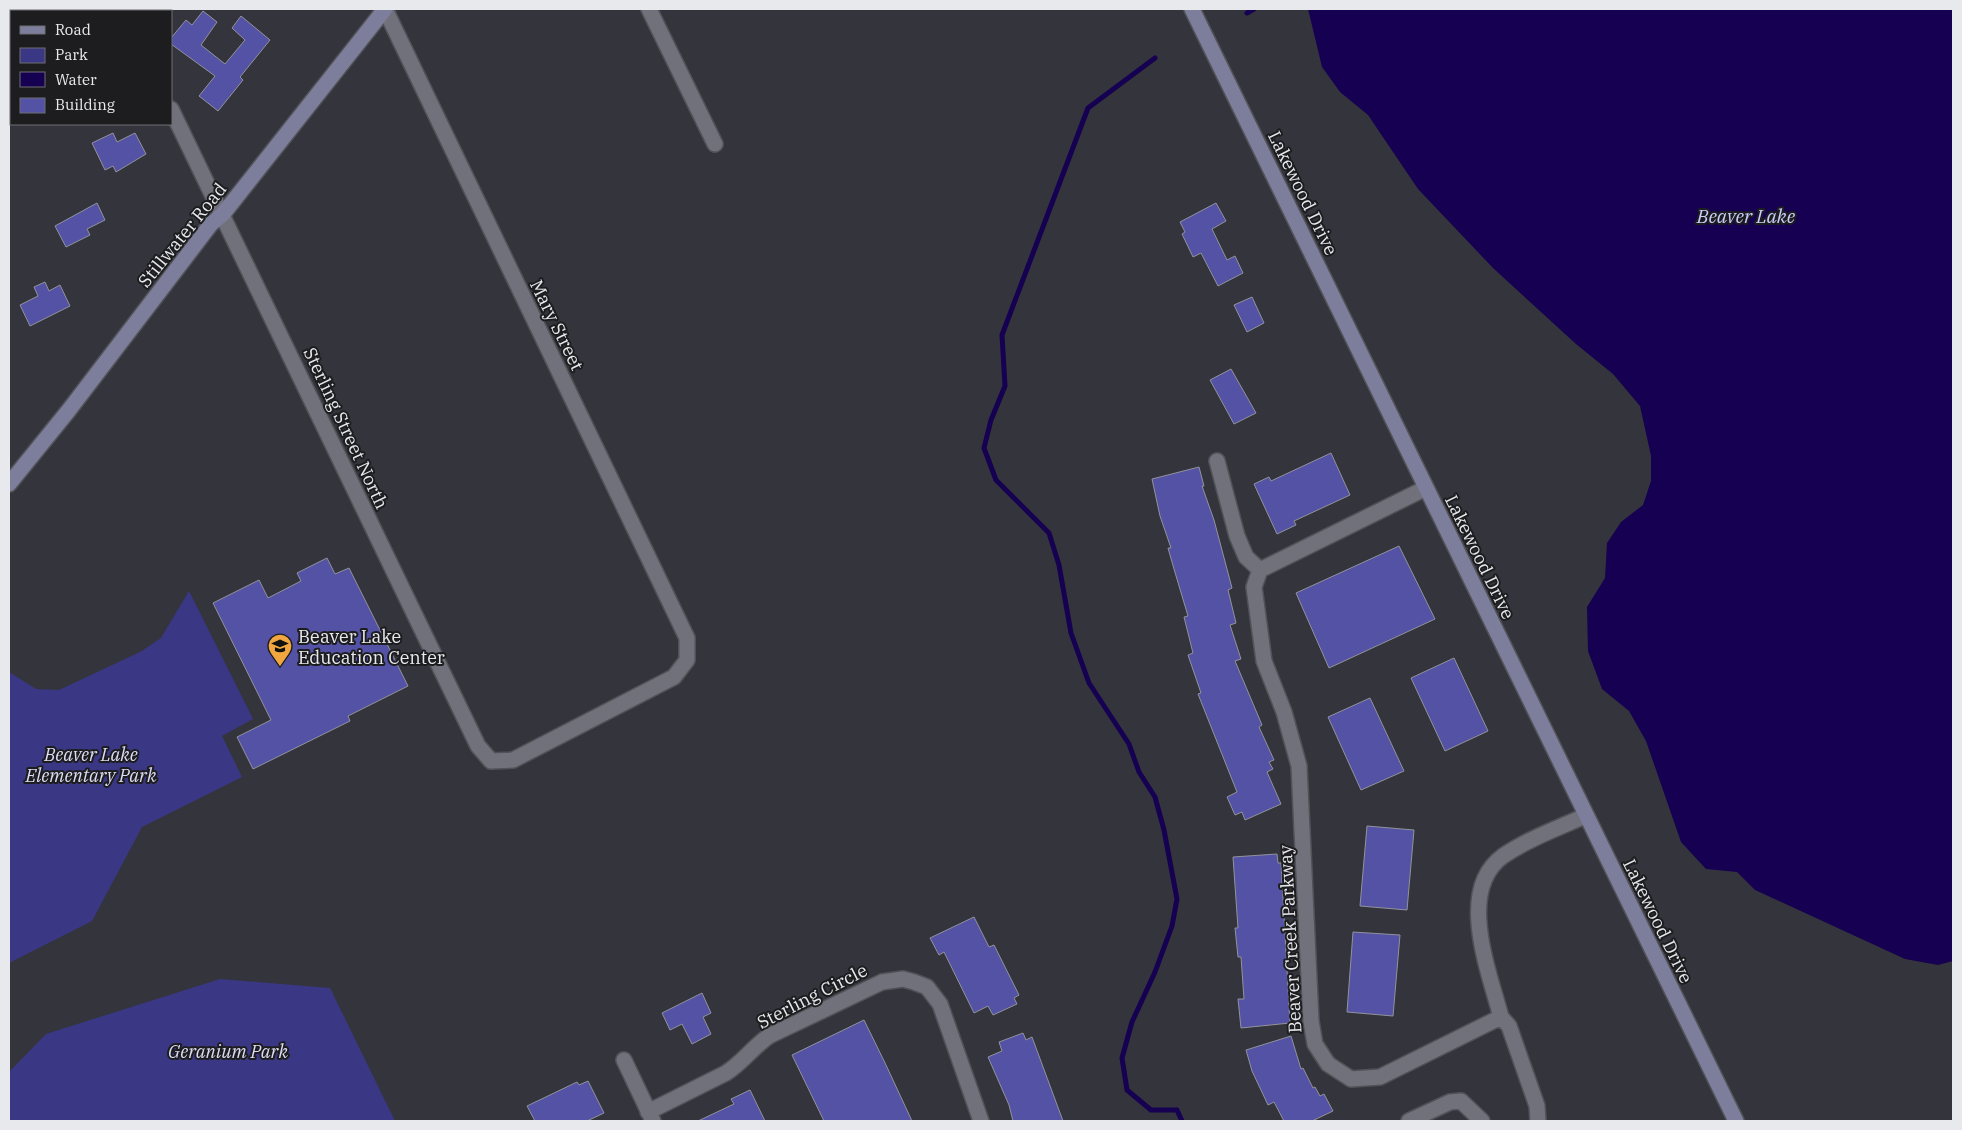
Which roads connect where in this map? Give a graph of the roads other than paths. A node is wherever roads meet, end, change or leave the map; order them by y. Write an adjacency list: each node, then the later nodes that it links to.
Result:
1 (385, 9): 6 (street, Stillwater Road); 11 (street, Mary Street)
2 (649, 9): 5 (street)
3 (1192, 9): 9 (street, Lakewood Drive)
4 (172, 111): 6 (street, Sterling Street North)
5 (715, 144)
6 (223, 214): 8 (street, Stillwater Road); 11 (street, Sterling Street North)
7 (1217, 461): 10 (street)
8 (9, 484)
9 (1426, 488): 10 (street); 12 (street, Lakewood Drive)
10 (1260, 570): 13 (street, Beaver Creek Parkway)
11 (491, 761)
12 (1585, 816): 13 (street); 20 (street, Lakewood Drive)
13 (1501, 1017): 19 (street)
14 (624, 1060): 15 (street)
15 (650, 1116): 16 (street, Sterling Circle)
16 (981, 1121)
17 (1409, 1121): 18 (street)
18 (1482, 1121)
19 (1538, 1121)
20 (1736, 1121)

